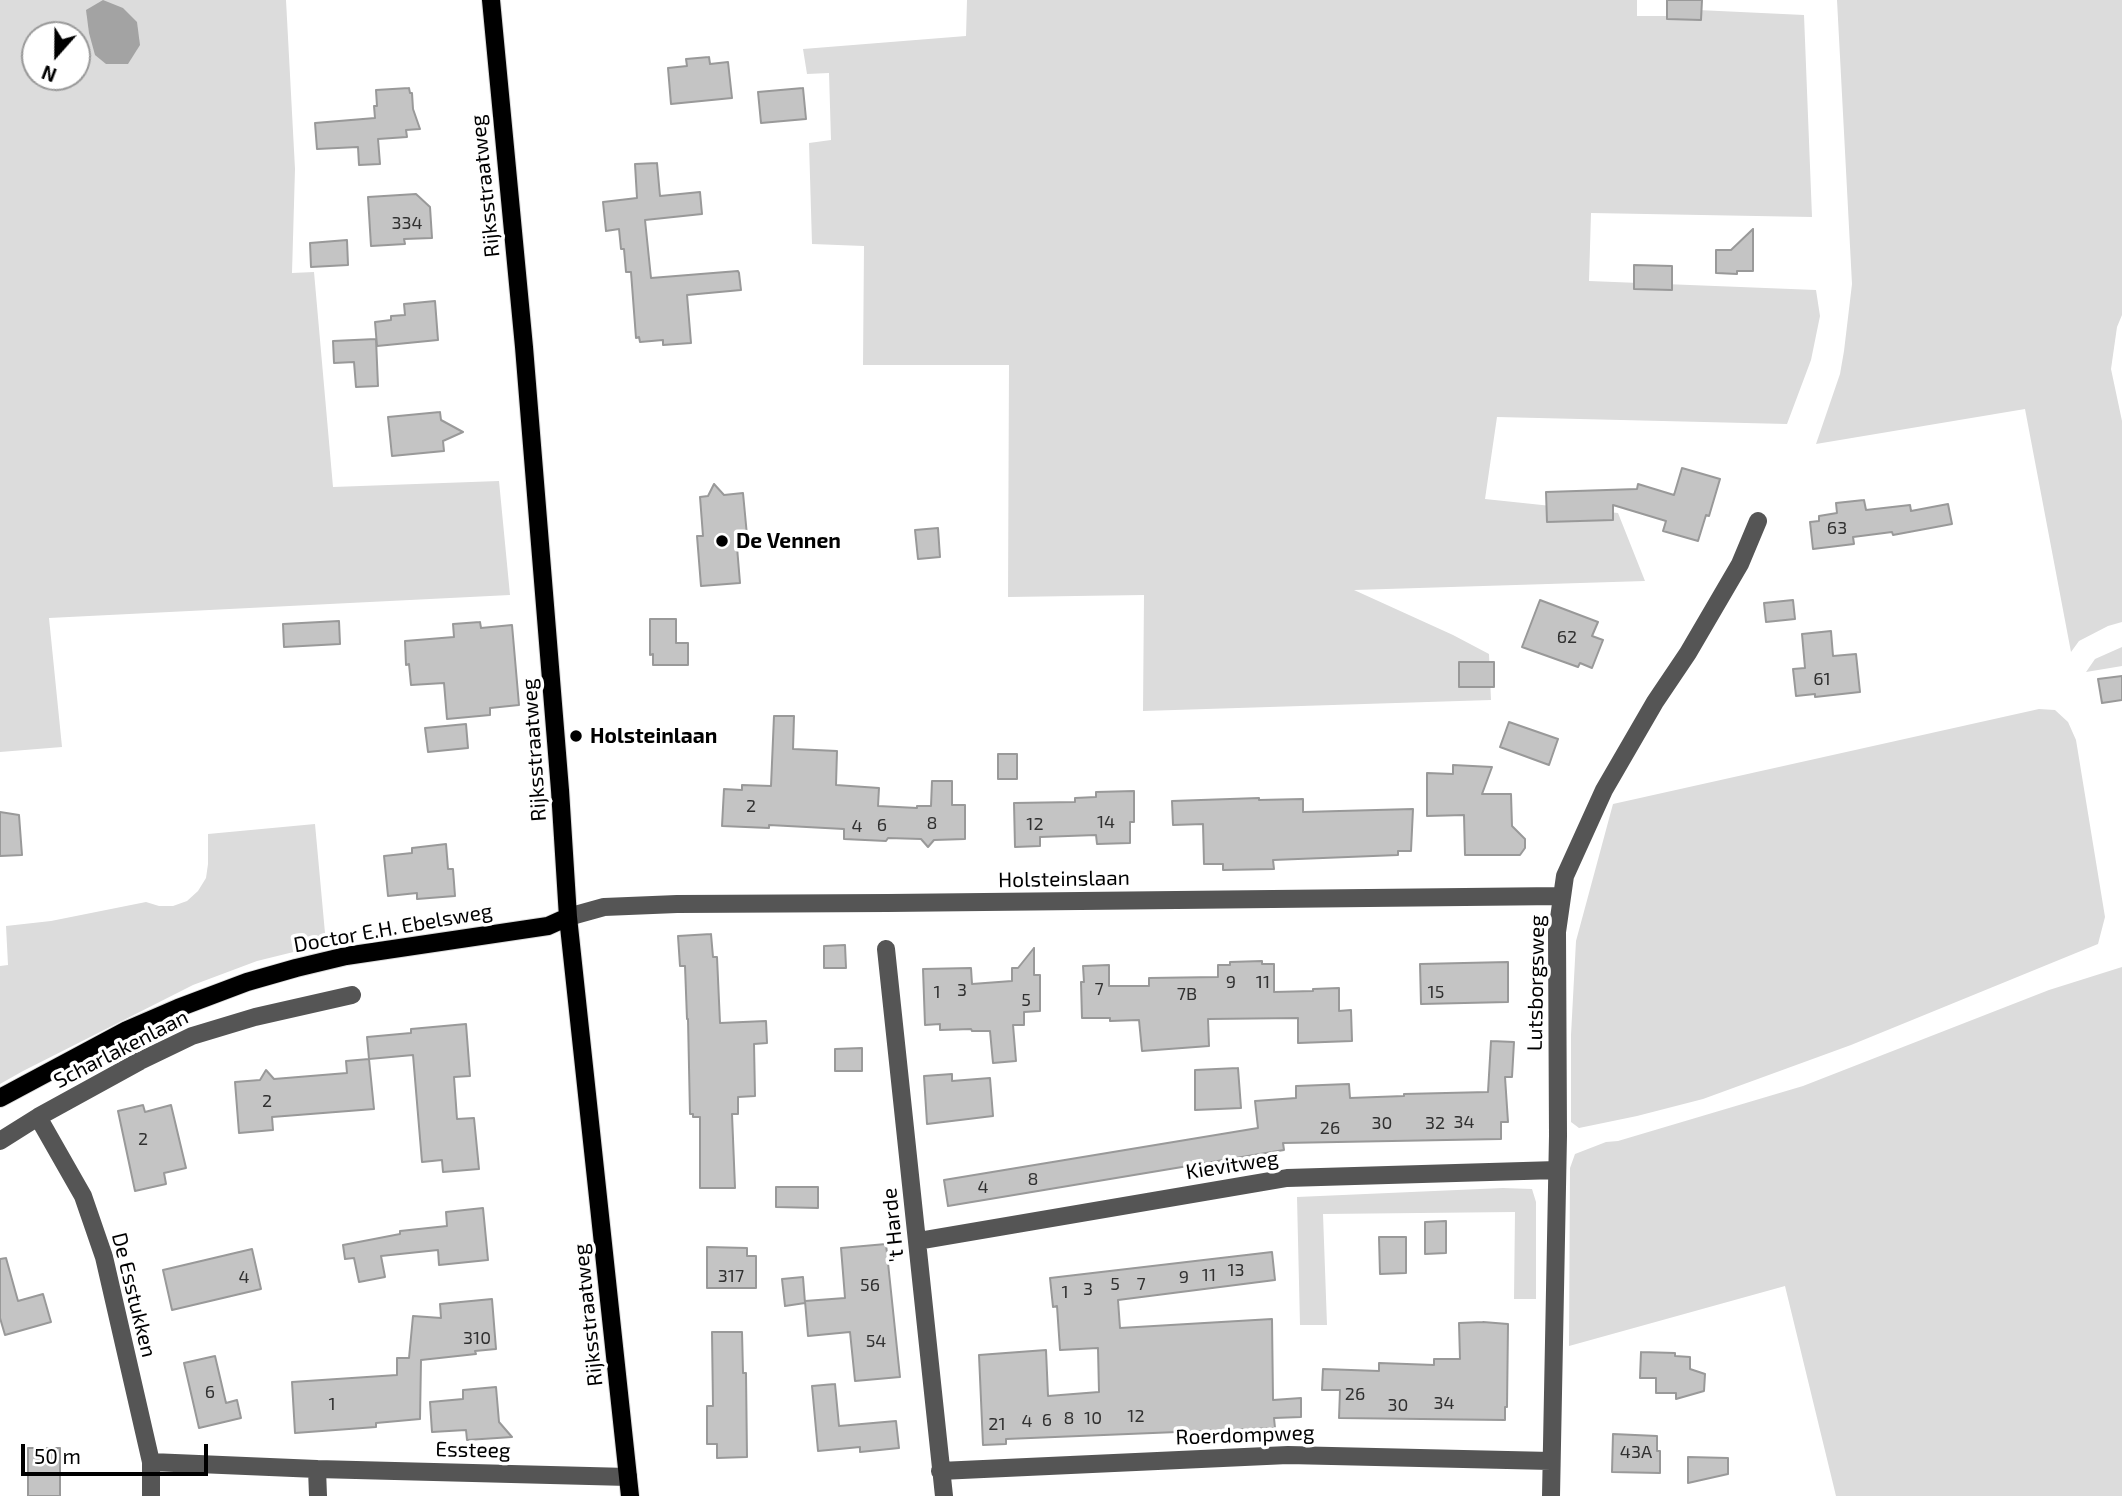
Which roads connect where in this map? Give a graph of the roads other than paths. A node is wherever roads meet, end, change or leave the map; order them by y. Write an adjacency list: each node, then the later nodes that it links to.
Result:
1 (491, 0): 4 (main road, Rijksstraatweg)
2 (1758, 521): 3 (street, Lutsborgsweg)
3 (1561, 896): 4 (street, Holsteinslaan); 10 (street, Lutsborgsweg)
4 (568, 917): 7 (main road, Doctor E.H. Ebelsweg); 16 (main road, Rijksstraatweg)
5 (886, 949): 11 (street, 't Harde)
6 (352, 995): 8 (street, Scharlakenlaan)
7 (0, 1098)
8 (38, 1117): 9 (street, Scharlakenlaan); 13 (street, De Esstukken)
9 (0, 1141)
10 (1557, 1170): 11 (street, Kievitweg); 12 (street, Lutsborgsweg)
11 (918, 1241): 15 (street, 't Harde)
12 (1551, 1461): 15 (street, Roerdompweg); 21 (street, Lutsborgsweg)
13 (151, 1462): 14 (street, Essteeg); 17 (street, De Esstukken)
14 (317, 1469): 16 (street, Essteeg); 18 (street)
15 (940, 1471): 20 (street, 't Harde)
16 (628, 1477): 19 (main road, Rijksstraatweg)
17 (151, 1496)
18 (318, 1496)
19 (630, 1496)
20 (944, 1496)
21 (1551, 1496)

